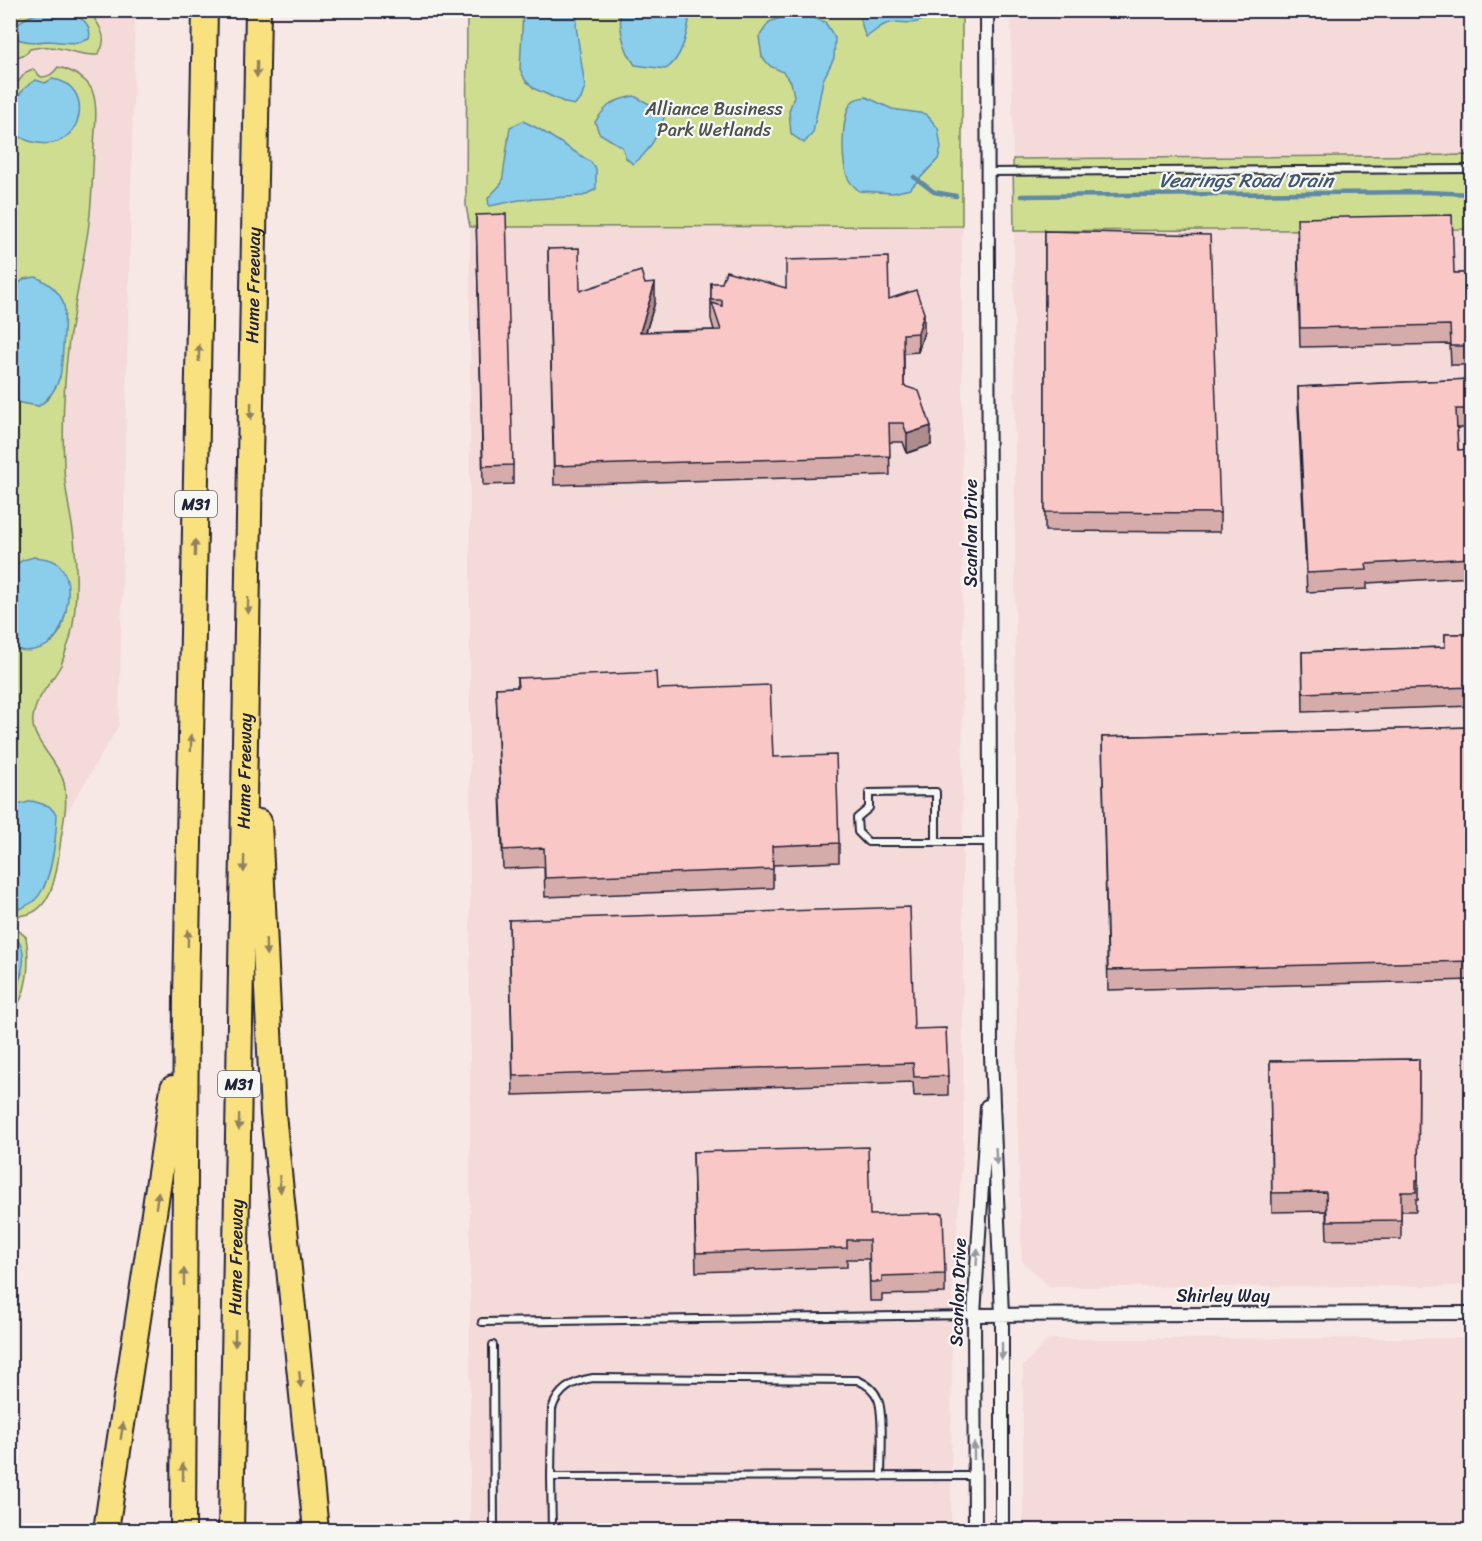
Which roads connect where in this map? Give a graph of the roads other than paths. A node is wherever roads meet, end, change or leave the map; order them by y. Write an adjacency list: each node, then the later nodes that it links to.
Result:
1 (205, 10): 9 (highway, M31, one-way to 1)
2 (258, 10): 6 (highway, Hume Freeway / M31, one-way to 6)
3 (987, 10): 5 (street, Scanlon Drive)
4 (1472, 170): 5 (lane)
5 (988, 172): 8 (street, Scanlon Drive)
6 (248, 637): 21 (highway, Hume Freeway / M31, one-way to 21); 22 (highway, one-way to 22)
7 (936, 842): 7 (lane); 8 (lane)
8 (991, 842): 10 (street, Scanlon Drive)
9 (186, 996): 19 (highway, one-way to 9); 20 (highway, M31, one-way to 9)
10 (991, 1056): 12 (street, Scanlon Drive, one-way to 10); 13 (street, Scanlon Drive, one-way to 13)
11 (1472, 1313): 13 (street, Shirley Way)
12 (974, 1315): 13 (street, Shirley Way); 14 (lane); 16 (street, Scanlon Drive, one-way to 12)
13 (1002, 1315): 26 (street, Scanlon Drive, one-way to 26)
14 (482, 1322)
15 (493, 1345): 23 (lane)
16 (975, 1476): 18 (lane); 25 (street, Scanlon Drive)
17 (551, 1477): 18 (lane); 18 (lane); 24 (lane)
18 (881, 1477)
19 (106, 1530)
20 (183, 1530)
21 (231, 1530)
22 (316, 1530)
23 (494, 1530)
24 (552, 1530)
25 (975, 1530)
26 (1002, 1530)

